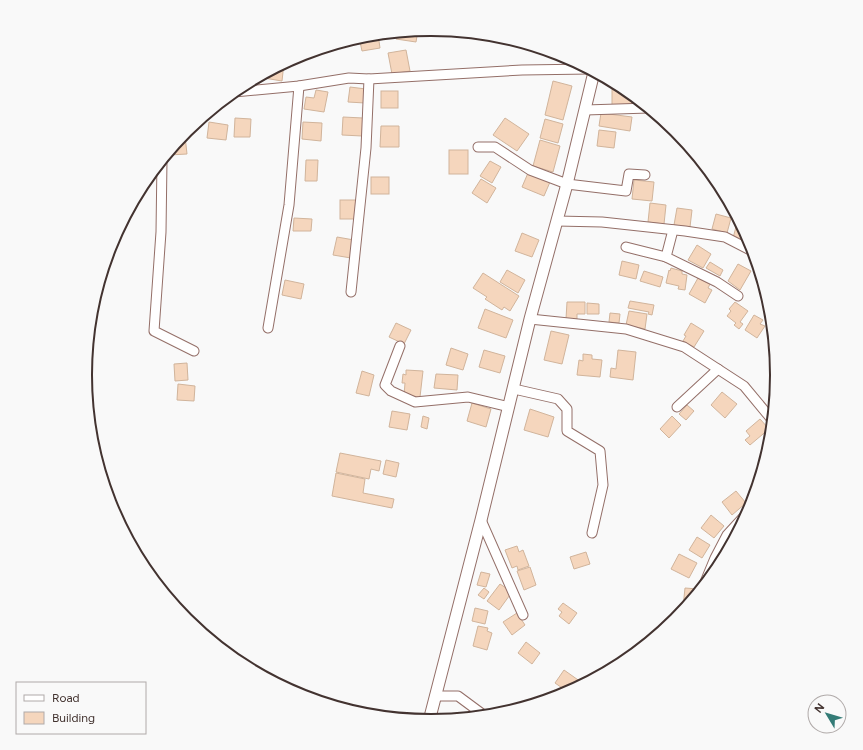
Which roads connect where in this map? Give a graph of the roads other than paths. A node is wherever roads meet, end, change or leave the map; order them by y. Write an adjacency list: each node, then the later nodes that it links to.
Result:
1 (577, 69): 3 (street)
2 (593, 77): 7 (street)
3 (369, 79): 4 (street); 17 (street)
4 (299, 86): 5 (street); 20 (street)
5 (246, 91)
6 (641, 108): 7 (street)
7 (585, 110): 11 (street)
8 (478, 147): 11 (street)
9 (162, 171): 22 (street)
10 (645, 175): 11 (street)
11 (567, 184): 12 (street)
12 (557, 220): 13 (street); 19 (street)
13 (673, 230): 15 (street); 16 (street)
14 (626, 247): 16 (street)
15 (746, 248)
16 (666, 257): 18 (street)
17 (351, 292)
18 (738, 296)
19 (530, 320): 23 (street); 24 (street)
20 (268, 328)
21 (400, 346): 25 (street)
22 (194, 351)
23 (718, 369): 26 (street); 27 (street)
24 (514, 389): 25 (street); 30 (street)
25 (510, 407): 28 (street)
26 (677, 407)
27 (768, 415)
28 (481, 520): 32 (street); 33 (street)
29 (736, 526): 31 (street)
30 (592, 533)
31 (713, 563)
32 (523, 615)
33 (435, 696): 34 (street); 35 (street)
34 (478, 711)
35 (431, 714)

